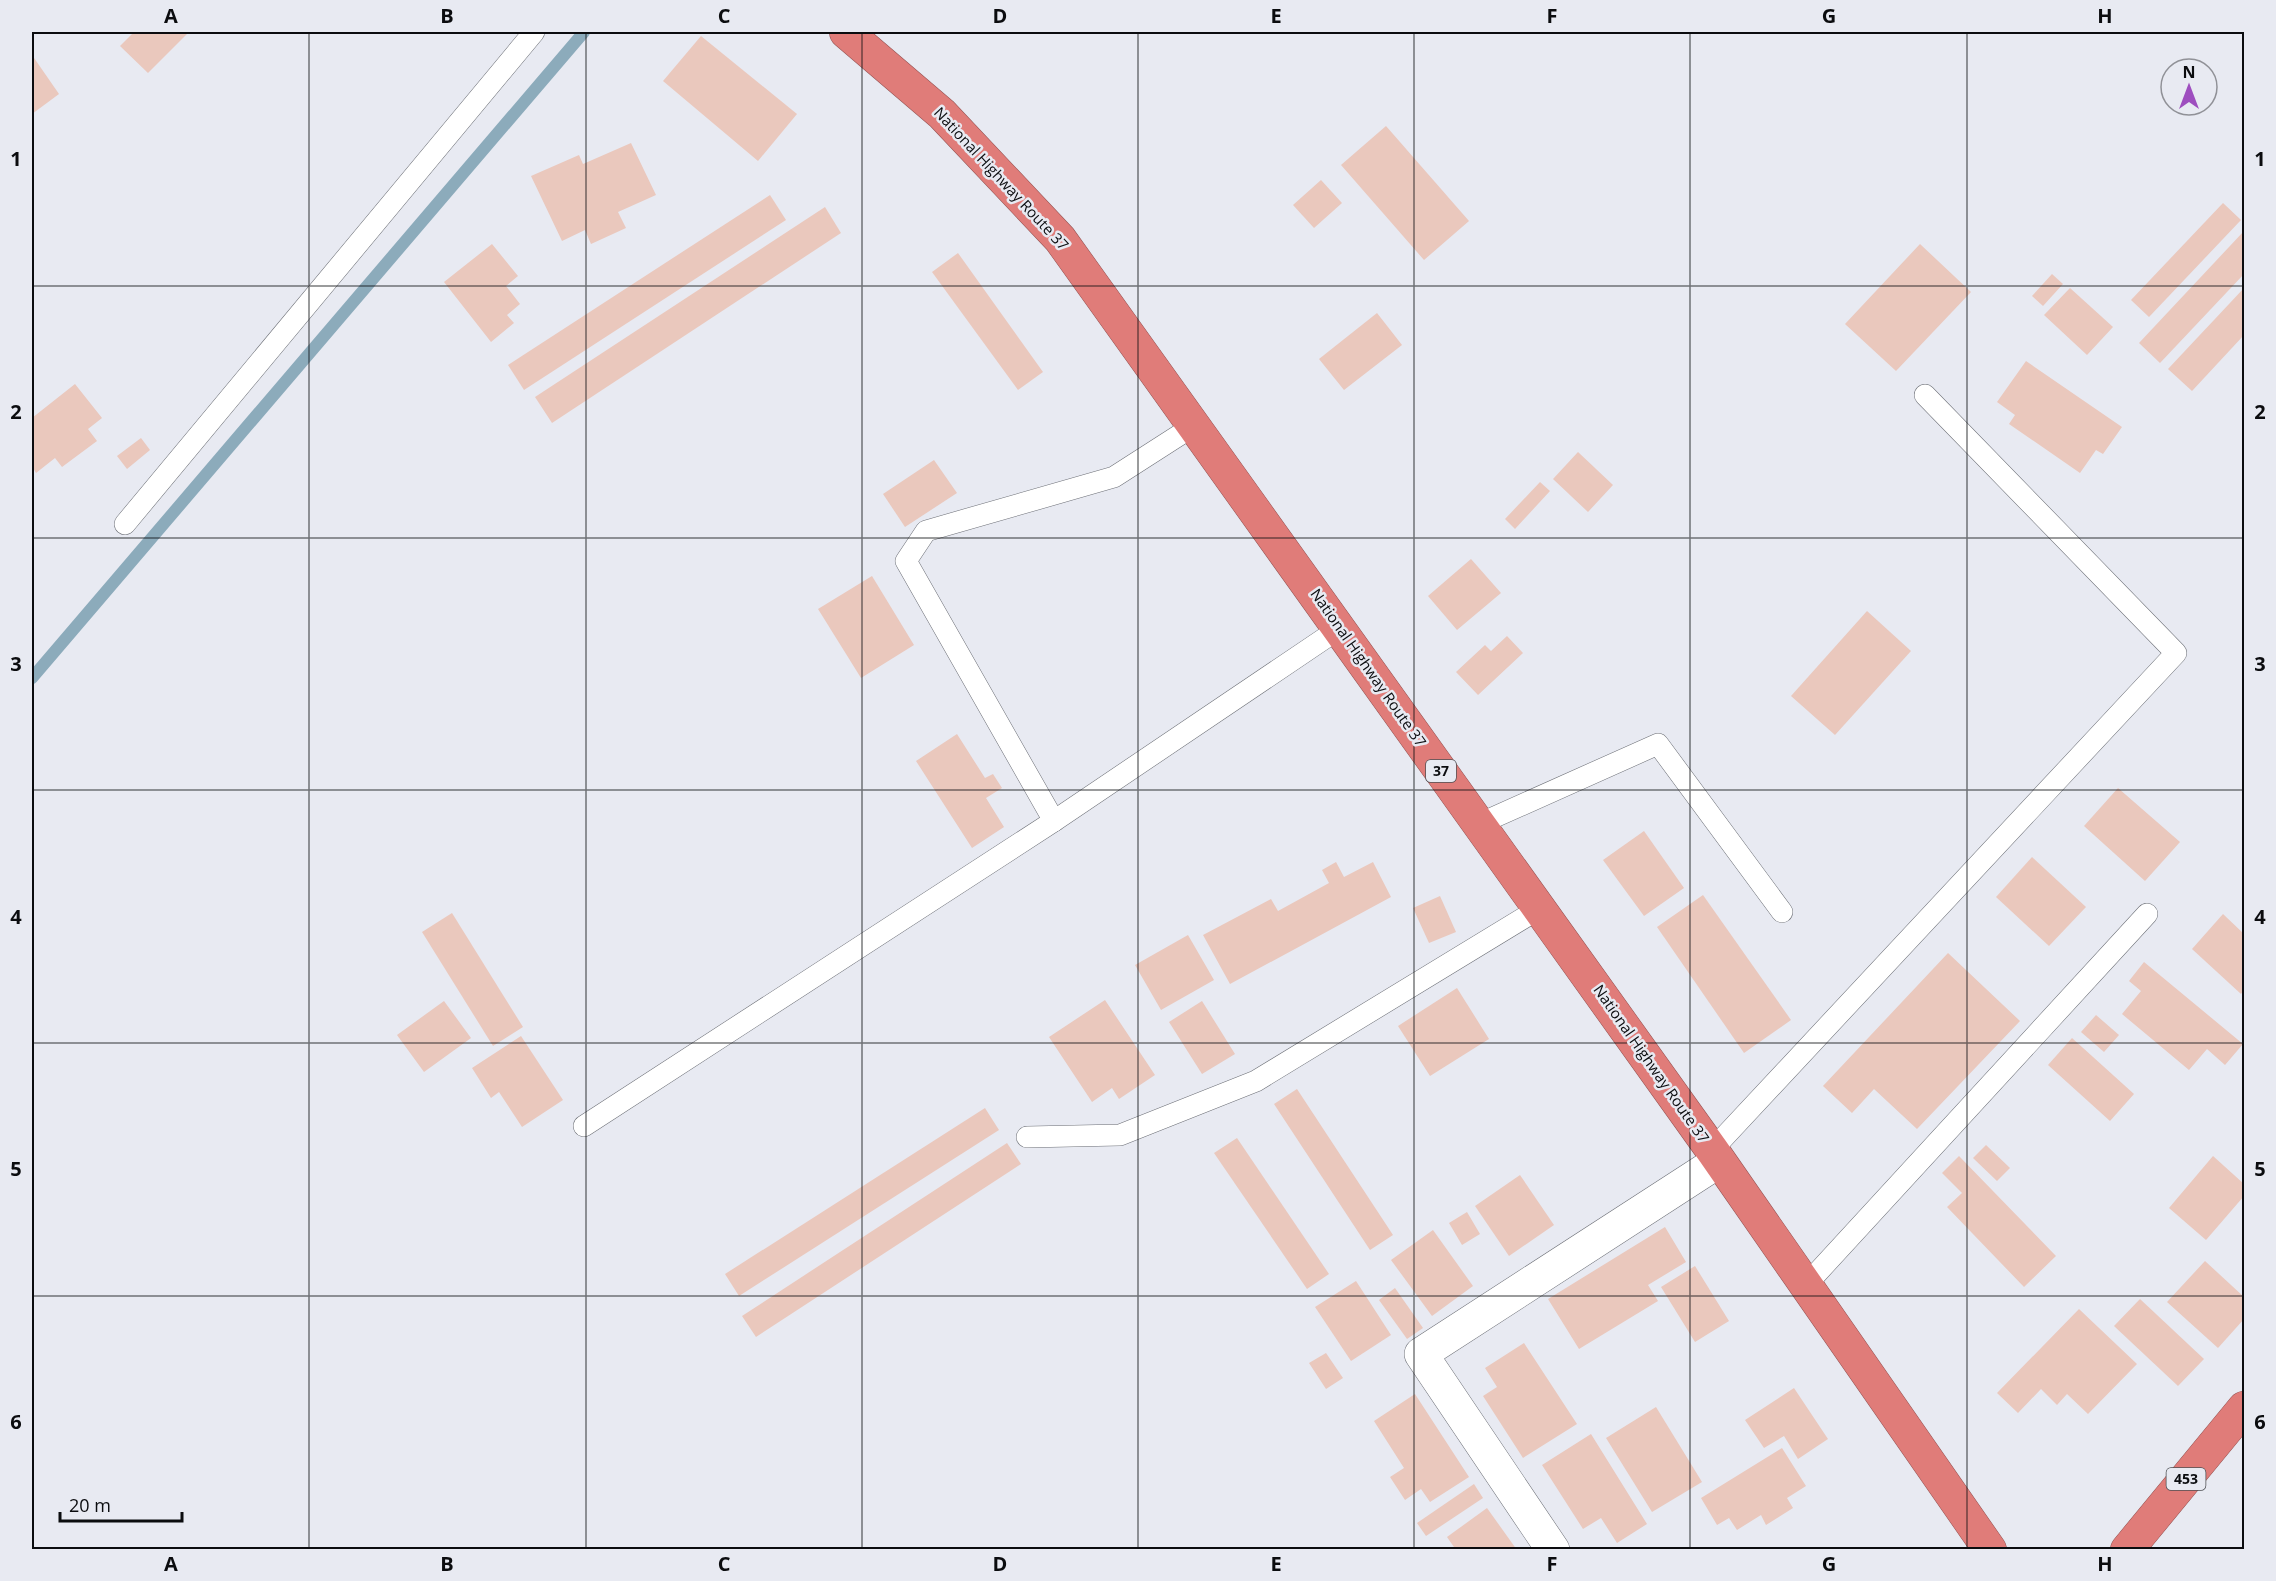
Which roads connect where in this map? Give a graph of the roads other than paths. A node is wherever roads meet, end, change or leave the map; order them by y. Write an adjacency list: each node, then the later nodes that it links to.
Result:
1 (534, 32): 5 (lane)
2 (846, 32): 4 (highway, National Highway Route 37 / 37)
3 (1924, 395): 14 (lane)
4 (1195, 425): 6 (highway, National Highway Route 37 / 37); 7 (lane)
5 (125, 525)
6 (1340, 628): 7 (lane); 8 (highway, National Highway Route 37 / 37)
7 (1054, 820): 12 (lane)
8 (1479, 824): 9 (highway, National Highway Route 37 / 37); 10 (lane)
9 (1540, 908): 13 (lane); 14 (highway, National Highway Route 37 / 37)
10 (1782, 912)
11 (2147, 914): 15 (lane)
12 (584, 1126)
13 (1027, 1137)
14 (1716, 1156): 15 (highway, National Highway Route 37 / 37); 17 (street)
15 (1806, 1285): 18 (highway, National Highway Route 37 / 37)
16 (2244, 1408): 19 (highway, 453)
17 (1553, 1550)
18 (1990, 1550)
19 (2127, 1550)

